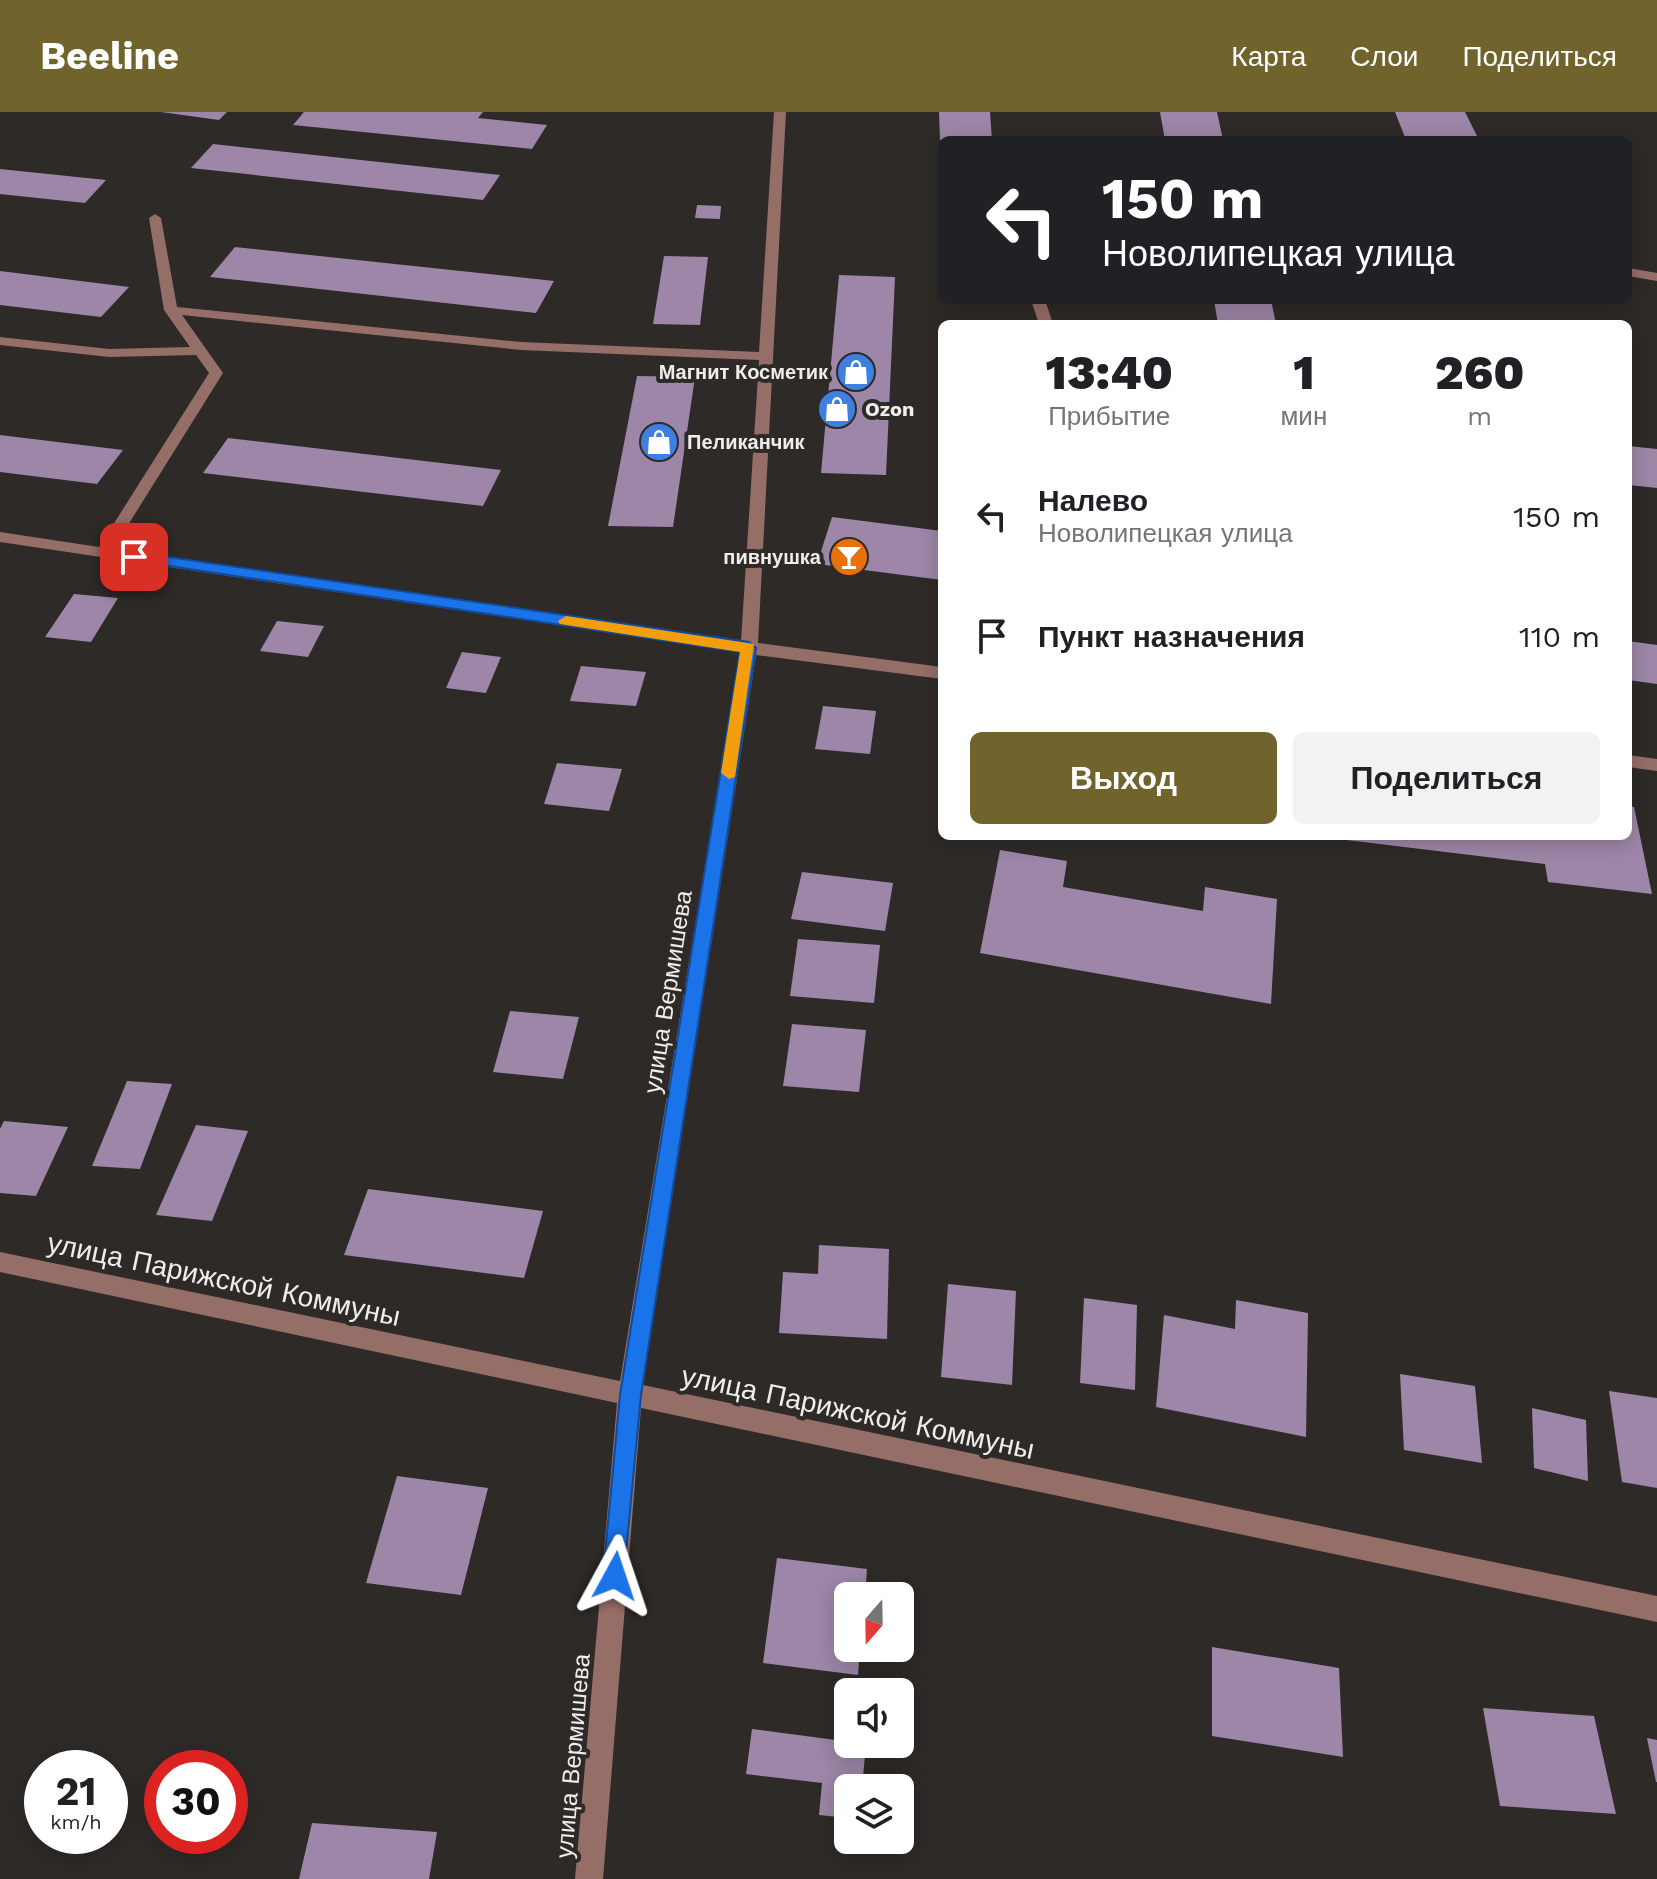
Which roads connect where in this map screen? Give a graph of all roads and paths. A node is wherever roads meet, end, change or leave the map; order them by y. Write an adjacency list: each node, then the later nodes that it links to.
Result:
1 (780, 112): 8 (street, улица Вермишева)
2 (155, 218): 5 (street)
3 (1632, 273): 4 (street)
4 (1657, 277)
5 (171, 310): 7 (street); 8 (street)
6 (0, 341): 7 (street)
7 (199, 351): 10 (street)
8 (765, 356): 11 (street, улица Вермишева)
9 (0, 537): 10 (street)
10 (103, 552): 11 (street)
11 (749, 648): 12 (street); 16 (street, улица Вермишева)
12 (938, 672)
13 (1632, 762): 14 (street)
14 (1657, 765)
15 (0, 1262): 16 (street, улица Парижской Коммуны)
16 (630, 1395): 17 (street, улица Парижской Коммуны); 18 (street, улица Вермишева)
17 (1657, 1609)
18 (589, 1879)

